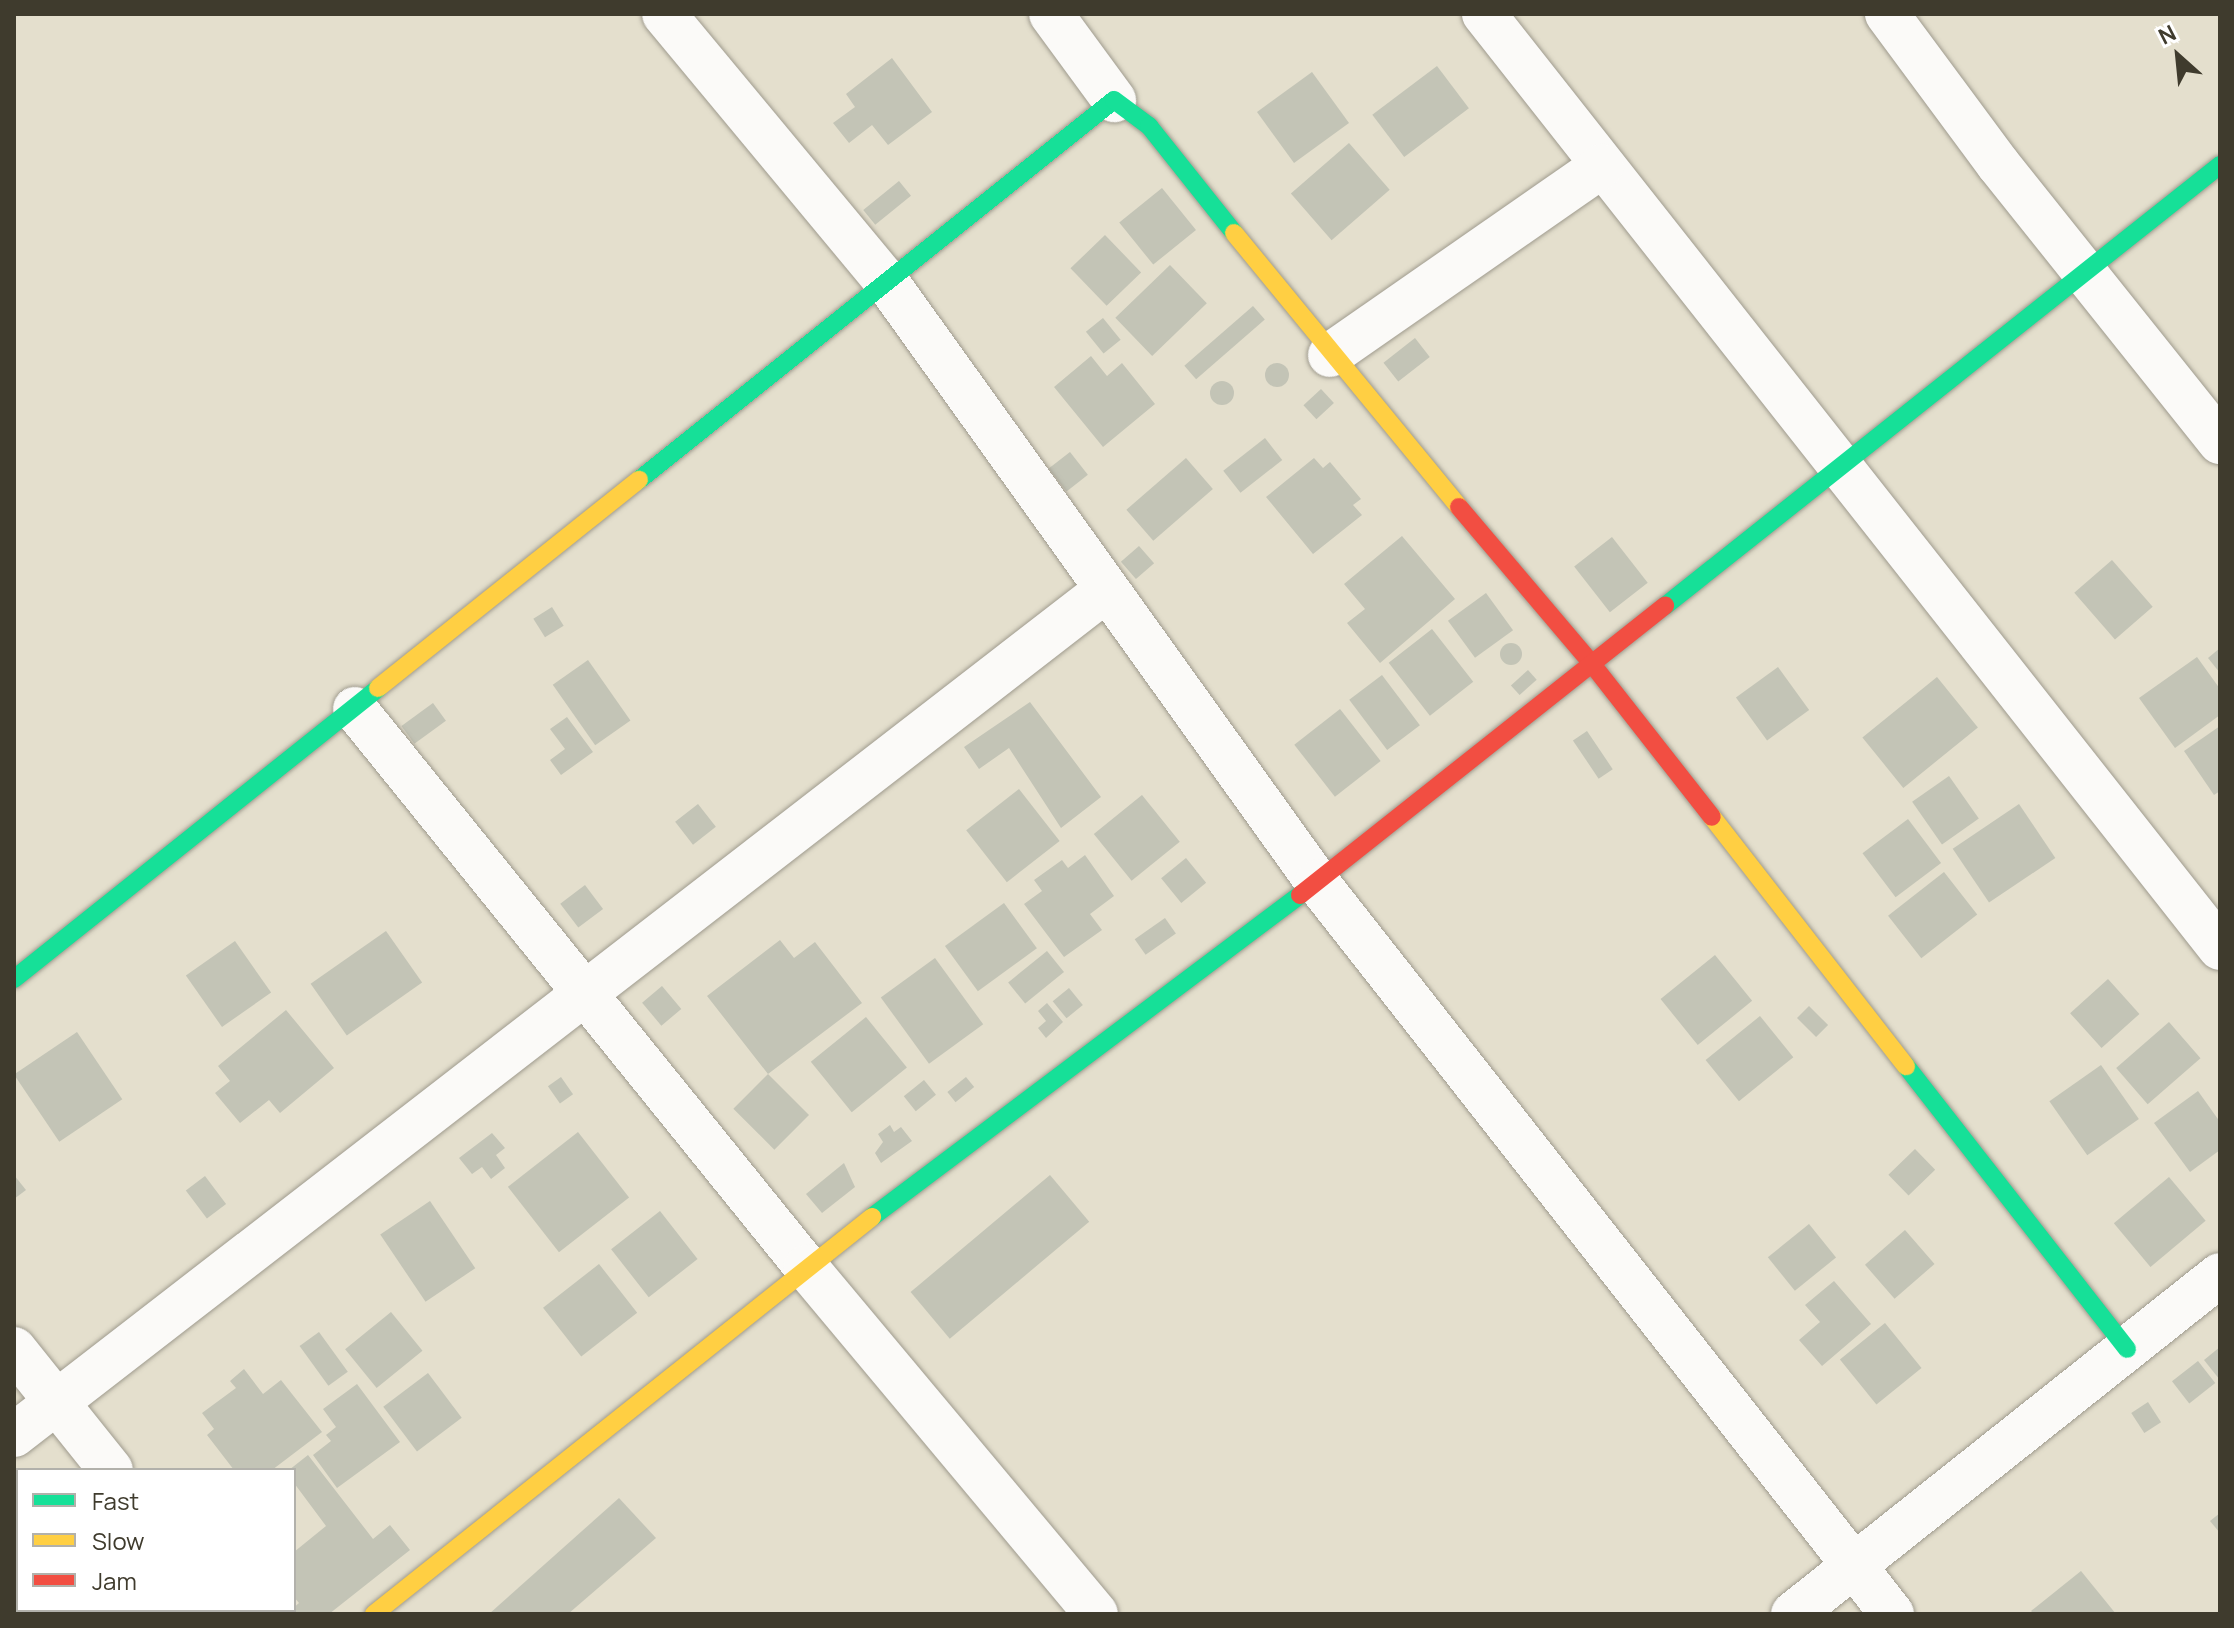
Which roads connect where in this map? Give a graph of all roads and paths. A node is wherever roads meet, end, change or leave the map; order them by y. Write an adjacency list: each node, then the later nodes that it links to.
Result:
1 (664, 14): 9 (street)
2 (1051, 14): 5 (street)
3 (1484, 14): 7 (street)
4 (1887, 14): 8 (street)
5 (1114, 100): 9 (street); 10 (street)
6 (2220, 165): 8 (street)
7 (1602, 166): 10 (street); 12 (street)
8 (2084, 272): 11 (street); 12 (street)
9 (889, 285): 13 (street); 15 (street)
10 (1330, 355): 14 (street)
11 (2220, 442)
12 (1837, 467): 14 (street); 17 (street)
13 (1105, 591): 16 (street); 19 (street)
14 (1592, 664): 16 (street); 23 (street)
15 (355, 709): 18 (street); 19 (street)
16 (1317, 882): 20 (street); 27 (street)
17 (2220, 948)
18 (14, 979)
19 (585, 994): 20 (street); 24 (street)
20 (806, 1267): 28 (street); 29 (street)
21 (2220, 1275): 23 (street)
22 (14, 1349): 24 (street)
23 (2127, 1349): 27 (street)
24 (56, 1402): 25 (street); 26 (street)
25 (14, 1435)
26 (109, 1468)
27 (1854, 1566): 30 (street); 31 (street)
28 (374, 1614)
29 (1096, 1614)
30 (1793, 1614)
31 (1892, 1614)

